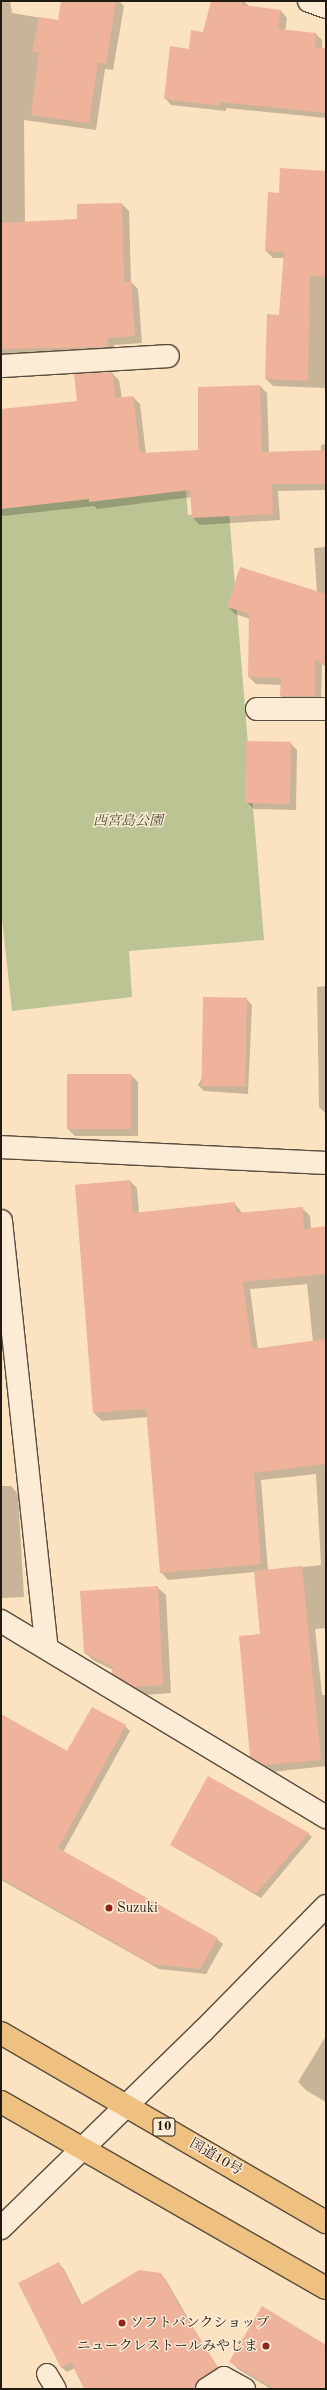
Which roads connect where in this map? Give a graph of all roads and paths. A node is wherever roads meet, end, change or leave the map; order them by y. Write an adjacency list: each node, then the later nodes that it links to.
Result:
1 (309, 1): 2 (street)
2 (326, 7)
3 (168, 356): 4 (street)
4 (1, 366)
5 (257, 709): 6 (street)
6 (326, 709)
7 (1, 1147): 8 (street)
8 (326, 1162)
9 (1, 1221): 11 (street)
10 (1, 1621): 11 (street)
11 (47, 1648): 12 (street)
12 (326, 1817)
13 (326, 1906): 16 (street)
14 (1, 2033): 16 (highway, 国道10号 / 10)
15 (1, 2102): 17 (highway)
16 (126, 2106): 17 (street); 18 (highway, 国道10号 / 10)
17 (81, 2149): 19 (street); 20 (highway)
18 (326, 2222)
19 (1, 2228)
20 (326, 2288)
21 (207, 2389): 22 (street)
22 (244, 2389)

